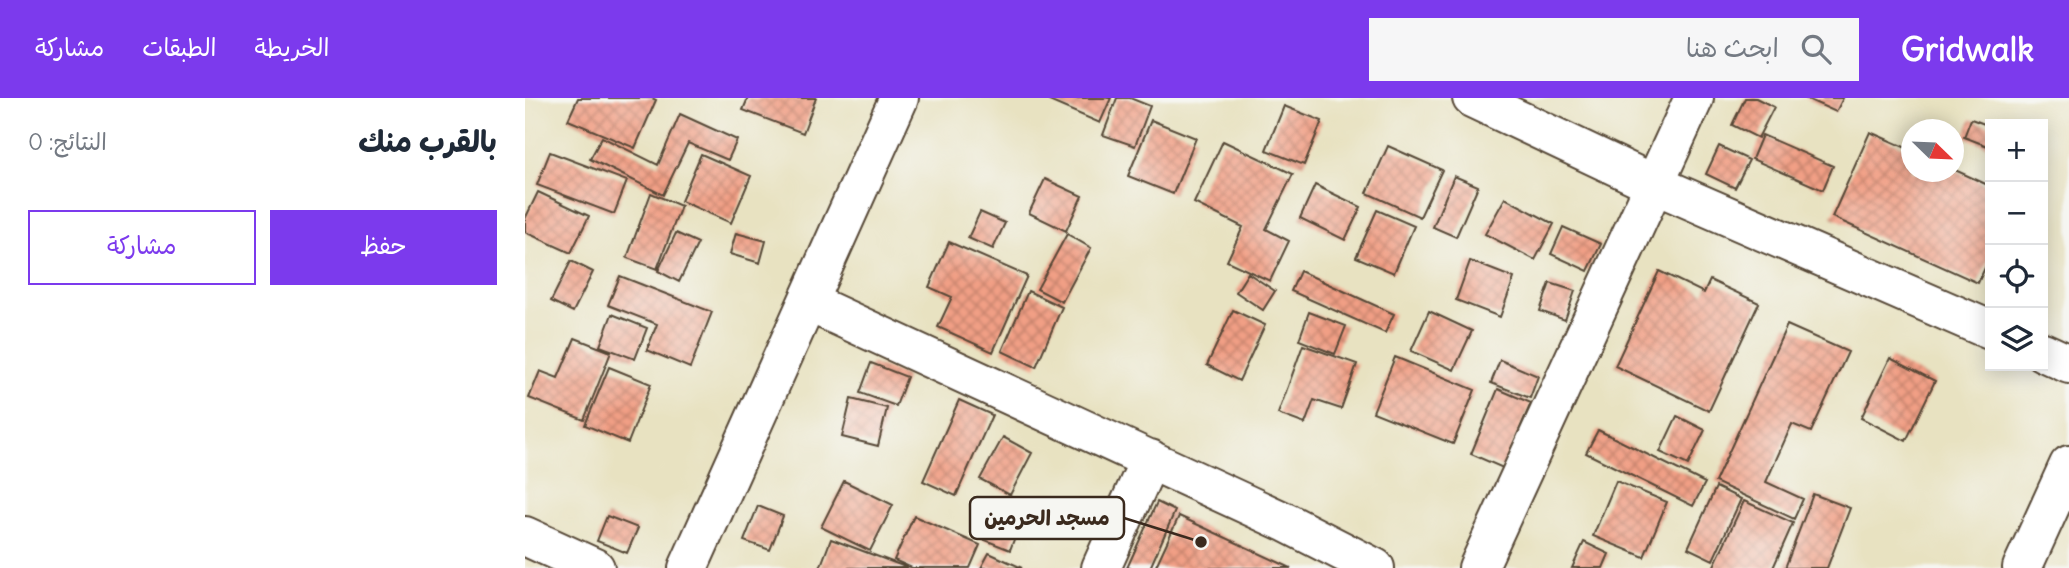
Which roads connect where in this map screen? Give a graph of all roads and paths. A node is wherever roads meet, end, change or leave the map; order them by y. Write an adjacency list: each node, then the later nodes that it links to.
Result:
1 (899, 98): 5 (street)
2 (1472, 98): 4 (street)
3 (1694, 98): 4 (street)
4 (1654, 184): 6 (street); 16 (street)
5 (808, 302): 9 (street); 13 (street)
6 (1985, 328)
7 (2048, 354): 8 (street)
8 (2069, 363)
9 (1150, 459): 14 (street); 15 (street)
10 (2069, 465): 17 (street)
11 (525, 536): 12 (street)
12 (595, 568)
13 (688, 568)
14 (1101, 568)
15 (1375, 568)
16 (1478, 568)
17 (2022, 568)

